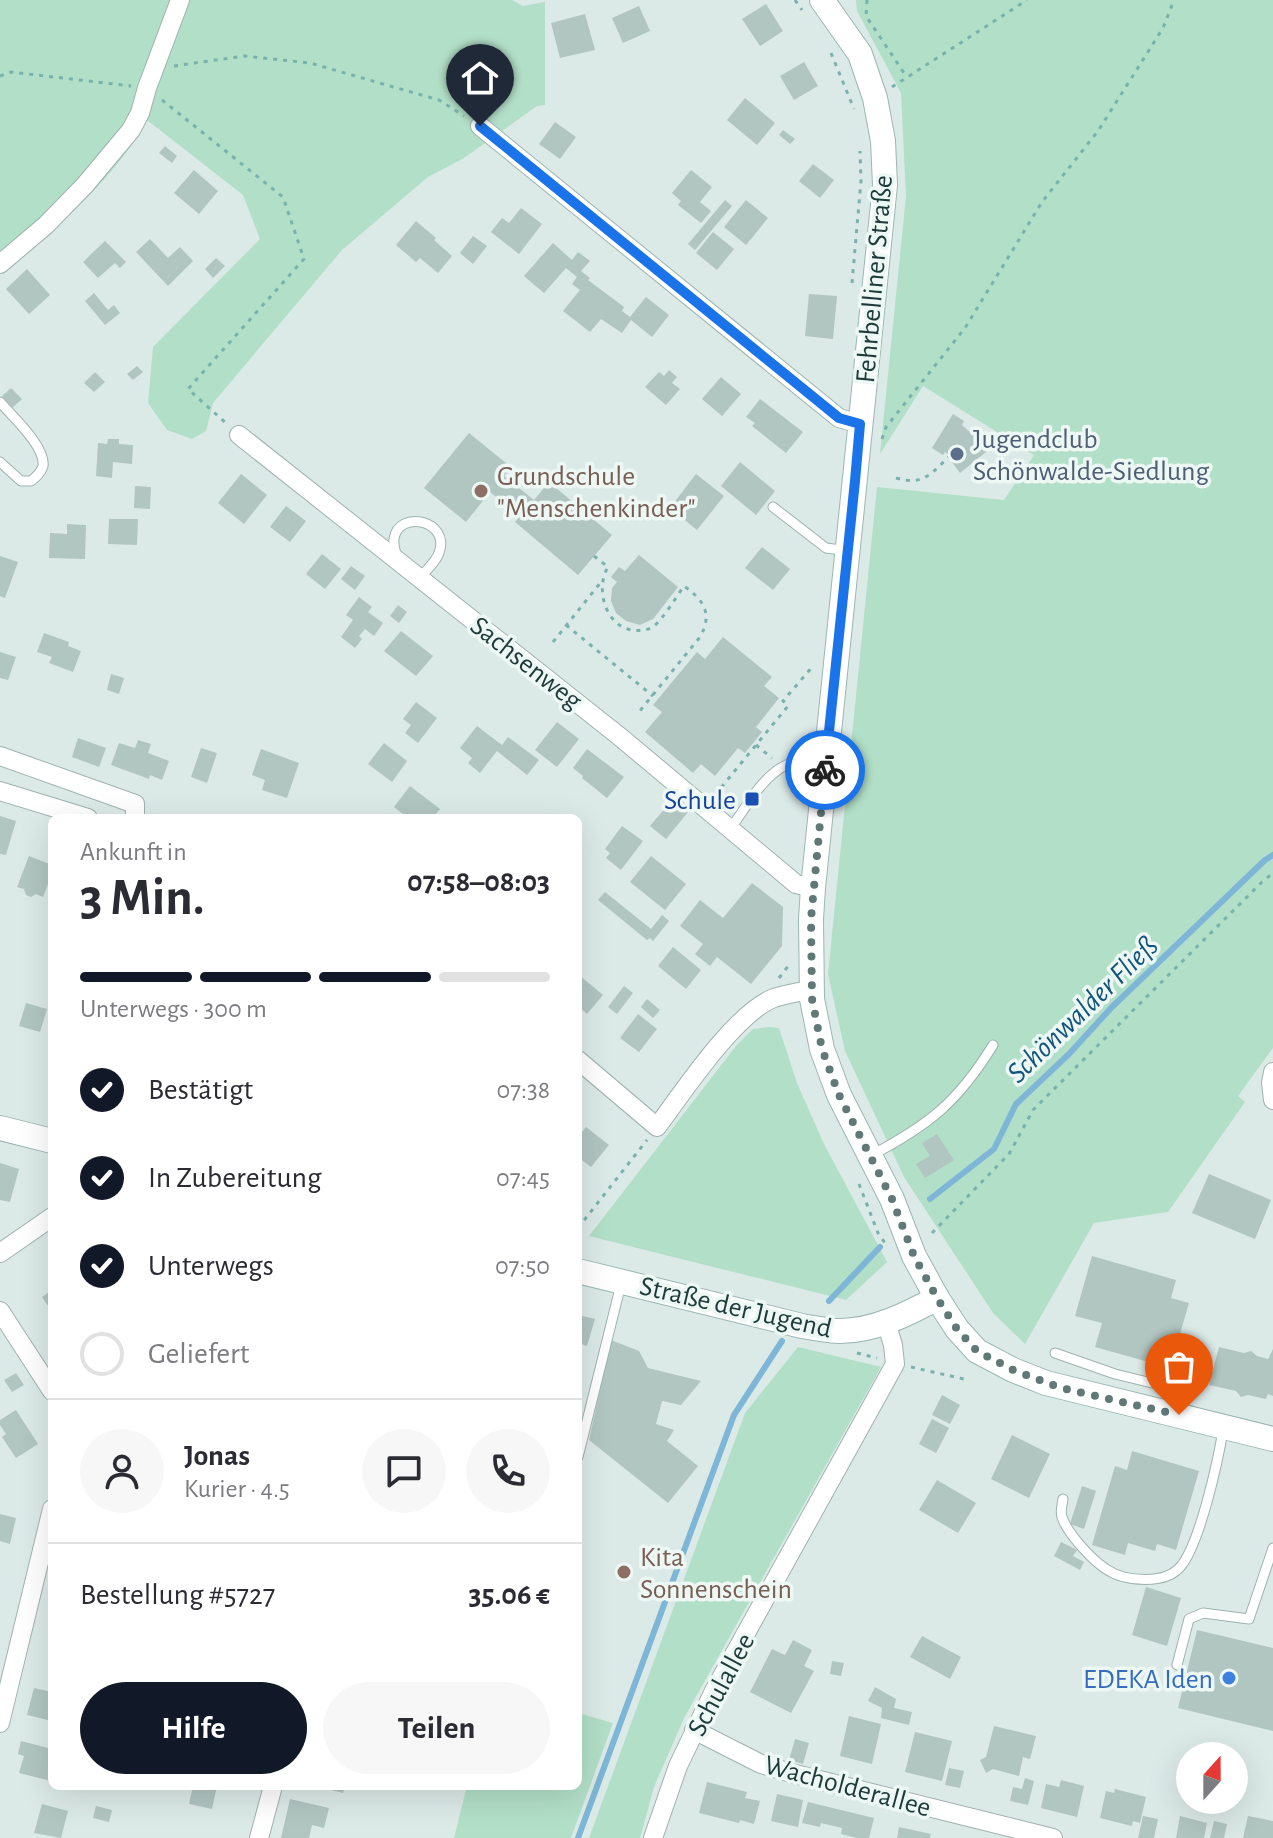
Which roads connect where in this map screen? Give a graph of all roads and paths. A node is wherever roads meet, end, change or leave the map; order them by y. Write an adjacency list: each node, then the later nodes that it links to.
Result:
1 (180, 0): 6 (street)
2 (822, 0): 10 (main road, Fehrbelliner Straße)
3 (867, 0): 8 (path)
4 (1027, 0): 8 (path)
5 (1174, 0): 15 (path)
6 (154, 69): 9 (street); 11 (path)
7 (0, 76): 9 (path)
8 (907, 77): 10 (path)
9 (147, 88): 12 (street); 16 (path)
10 (875, 98): 14 (main road, Fehrbelliner Straße)
11 (480, 126): 14 (street)
12 (0, 264)
13 (0, 402): 18 (lane)
14 (860, 424): 21 (main road, Fehrbelliner Straße)
15 (886, 427)
16 (239, 435): 23 (street, Sachsenweg)
17 (950, 456): 19 (path)
18 (0, 462)
19 (896, 478)
20 (773, 507): 21 (lane)
21 (848, 551): 33 (main road, Fehrbelliner Straße)
22 (594, 556): 25 (path)
23 (397, 560): 24 (street, Sachsenweg); 24 (lane)
24 (420, 578): 36 (street, Sachsenweg)
25 (602, 580): 26 (path); 29 (path)
26 (566, 625): 27 (path); 29 (path)
27 (553, 642)
28 (819, 662): 31 (path)
29 (653, 696): 30 (path)
30 (639, 712)
31 (756, 745): 34 (path); 36 (path)
32 (0, 756): 38 (street)
33 (827, 756): 34 (lane); 41 (main road, Fehrbelliner Straße)
34 (781, 766): 39 (lane)
35 (0, 791): 37 (street)
36 (705, 806): 39 (street, Sachsenweg)
37 (75, 814)
38 (135, 814)
39 (731, 828): 41 (street, Sachsenweg)
40 (1273, 873): 53 (path)
41 (813, 888): 42 (main road, Fehrbelliner Straße)
42 (811, 990): 47 (street); 50 (main road, Fehrbelliner Straße)
43 (993, 1045): 50 (lane)
44 (582, 1063): 47 (street)
45 (1273, 1072): 46 (street)
46 (1273, 1100)
47 (657, 1127): 52 (path)
48 (0, 1128): 49 (main road)
49 (48, 1140)
50 (870, 1156): 57 (main road, Fehrbelliner Straße)
51 (48, 1220): 54 (street)
52 (582, 1223)
53 (932, 1233)
54 (0, 1253)
55 (582, 1272): 56 (main road, Straße der Jugend)
56 (621, 1281): 59 (main road, Straße der Jugend); 67 (lane)
57 (937, 1298): 59 (main road, Straße der Jugend); 65 (main road, Fehrbelliner Straße)
58 (0, 1311): 63 (street)
59 (886, 1322): 61 (street)
60 (1055, 1353): 64 (lane)
61 (895, 1364): 62 (path); 73 (street, Schulallee)
62 (964, 1379)
63 (48, 1384)
64 (1185, 1391)
65 (1224, 1426): 66 (main road, Fehrbelliner Straße); 68 (lane)
66 (1273, 1439)
67 (582, 1441)
68 (1063, 1499)
69 (48, 1525): 72 (street)
70 (1273, 1548): 71 (lane)
71 (1177, 1665)
72 (0, 1723)
73 (694, 1730): 76 (street, Schulallee); 77 (street, Wacholderallee)
74 (272, 1790): 75 (street)
75 (259, 1838)
76 (653, 1838)
77 (1053, 1838)

